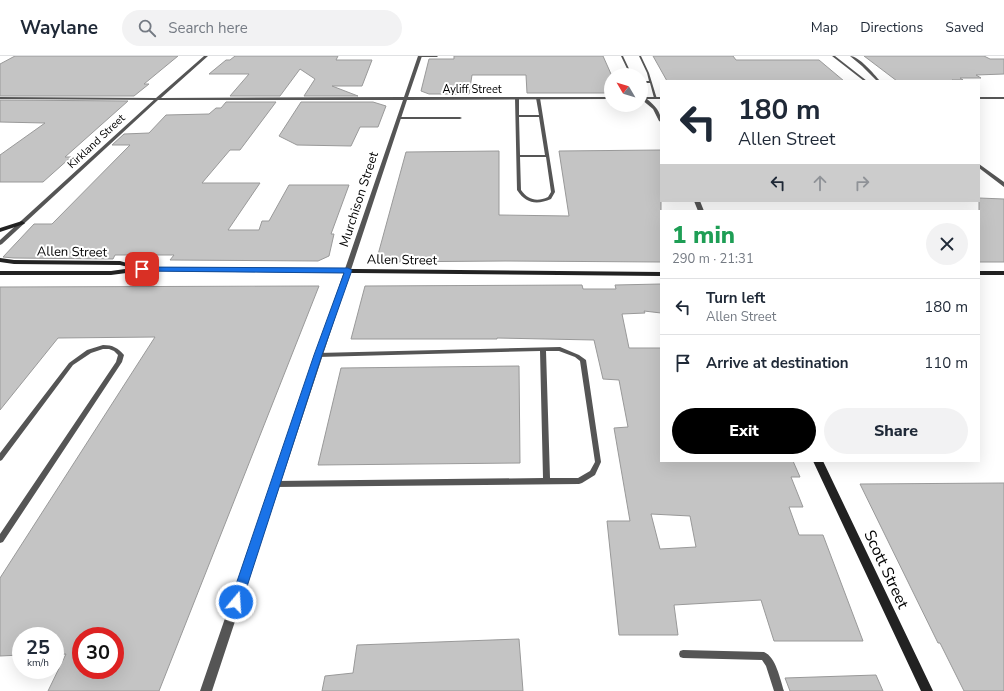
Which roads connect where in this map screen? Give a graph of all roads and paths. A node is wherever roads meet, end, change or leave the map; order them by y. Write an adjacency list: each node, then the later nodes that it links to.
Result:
1 (206, 56): 23 (street, Kirkland Street)
2 (420, 56): 3 (lane); 16 (street, Murchison Street)
3 (437, 56)
4 (622, 56): 8 (lane)
5 (640, 56): 13 (lane)
6 (833, 56): 9 (lane)
7 (851, 56): 10 (lane)
8 (628, 68)
9 (857, 74): 10 (lane); 11 (lane)
10 (872, 74): 12 (lane)
11 (865, 80)
12 (878, 80)
13 (650, 82): 20 (lane)
14 (648, 97): 20 (street)
15 (0, 98): 23 (lane)
16 (406, 98): 17 (street, Ayliff Street); 23 (street, Ayliff Street); 28 (street, Murchison Street)
17 (517, 98): 18 (street, Ayliff Street); 26 (lane)
18 (538, 98): 19 (street, Ayliff Street); 27 (lane)
19 (604, 98)
20 (658, 98): 25 (street)
21 (980, 98): 22 (street)
22 (1004, 98)
23 (157, 99): 35 (street, Kirkland Street)
24 (648, 102): 25 (street)
25 (655, 108): 30 (street)
26 (518, 116): 27 (lane); 31 (lane)
27 (541, 116): 32 (lane)
28 (399, 118): 29 (lane); 40 (street, Murchison Street)
29 (460, 118)
30 (660, 119)
31 (518, 156): 32 (lane); 32 (lane)
32 (548, 156)
33 (980, 167): 34 (street)
34 (1004, 185)
35 (22, 223): 36 (street); 37 (street, Kirkland Street)
36 (0, 230)
37 (0, 243)
38 (0, 260): 39 (street, Allen Street)
39 (142, 269): 40 (street, Allen Street); 41 (street, Allen Street)
40 (348, 270): 43 (street, Allen Street); 46 (street, Murchison Street)
41 (0, 273)
42 (980, 273): 44 (street)
43 (660, 274)
44 (1004, 274)
45 (543, 350): 46 (lane); 49 (lane); 49 (lane)
46 (318, 355): 50 (street, Murchison Street)
47 (0, 458): 51 (lane)
48 (818, 462): 55 (street, Scott Street)
49 (547, 481): 50 (lane)
50 (275, 484): 53 (street, Murchison Street)
51 (0, 540)
52 (683, 654): 54 (lane)
53 (206, 691)
54 (779, 691)
55 (926, 691)

